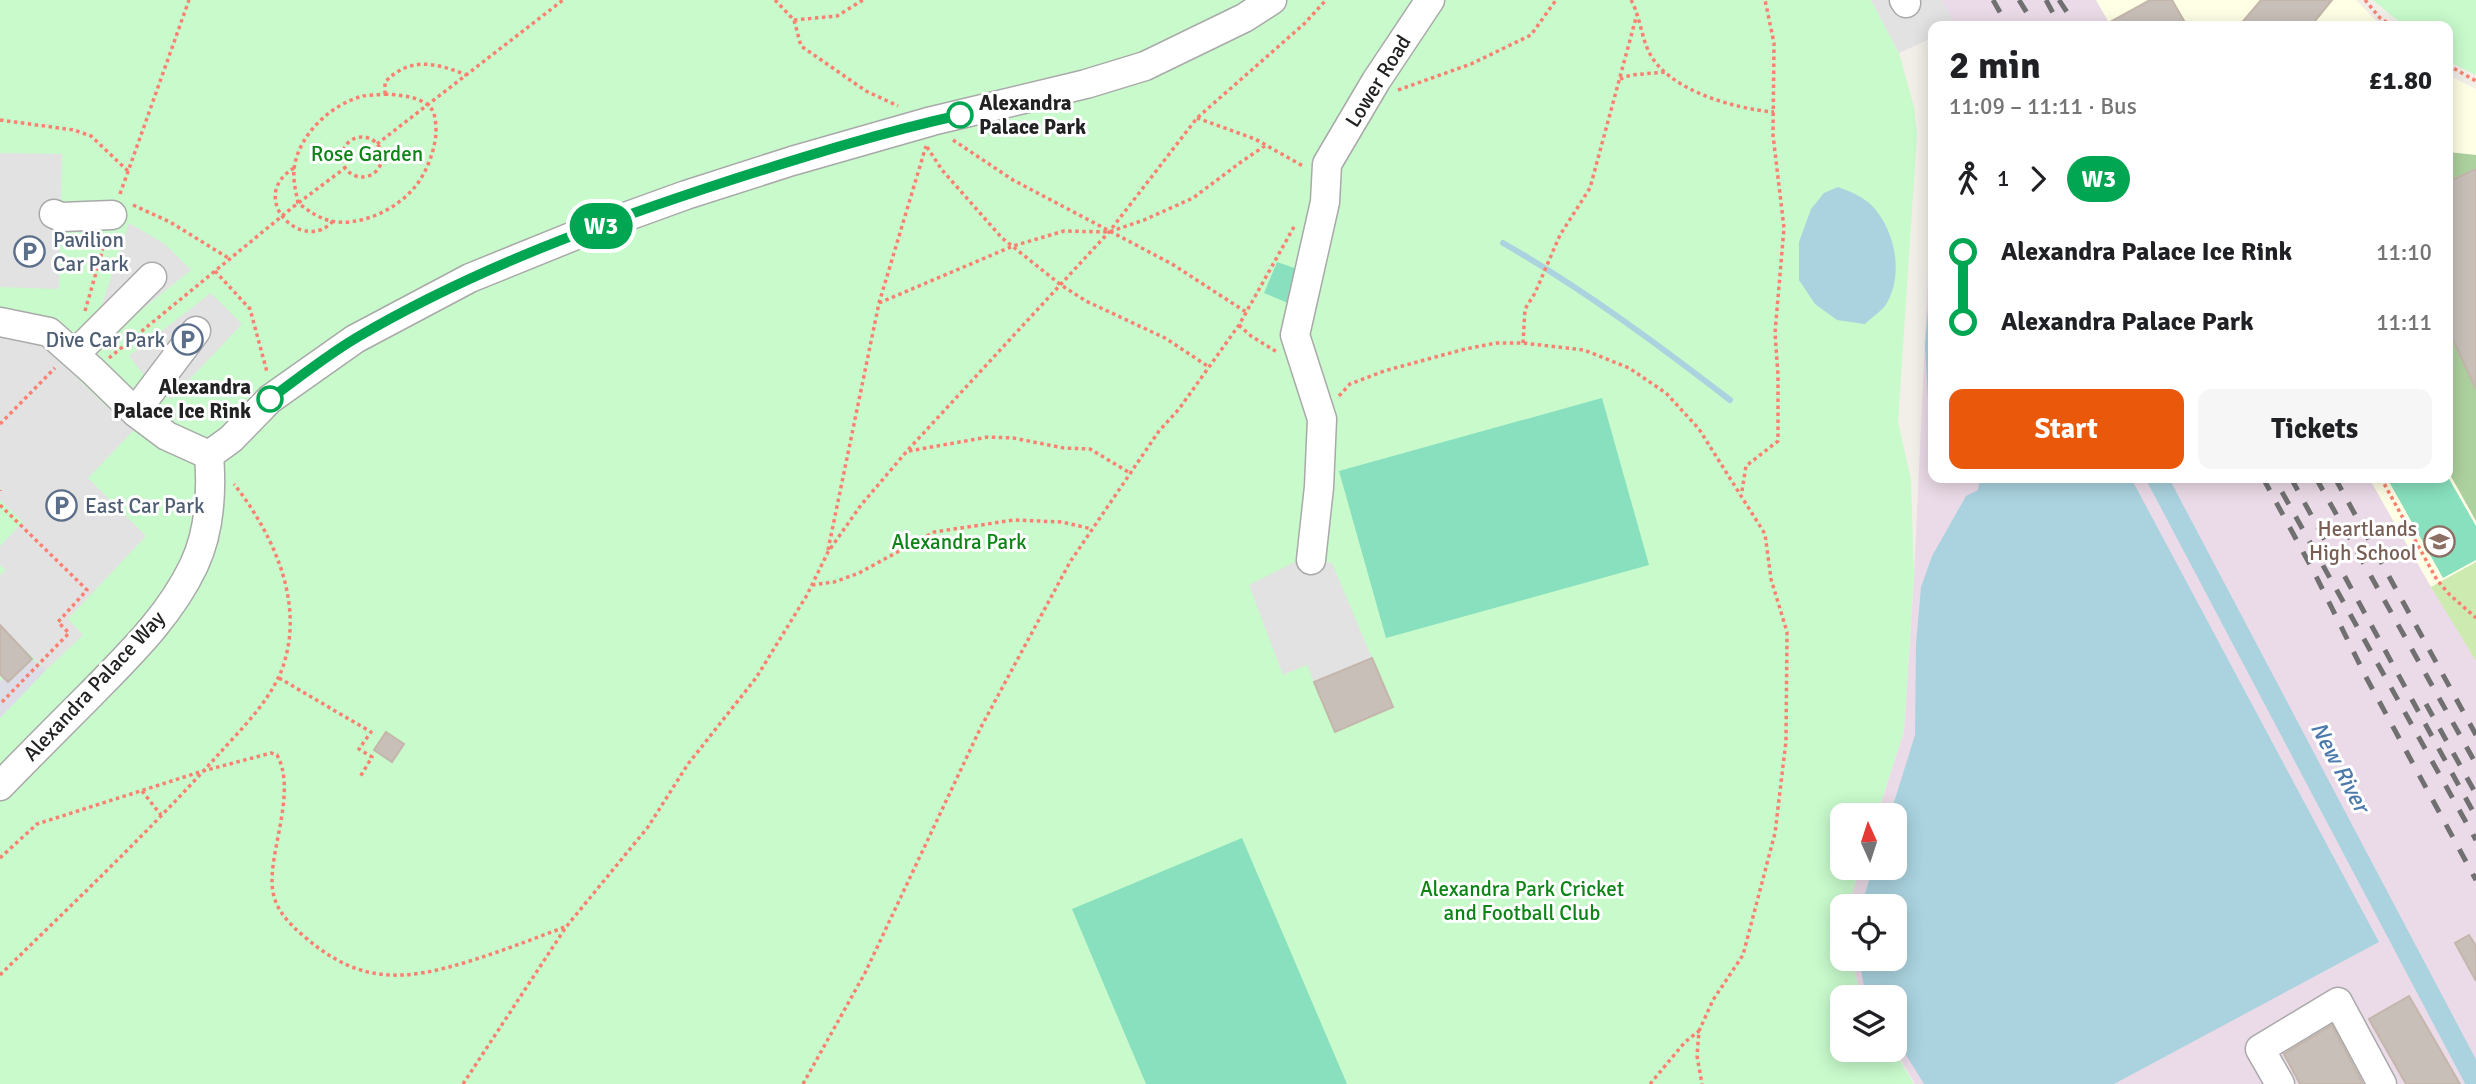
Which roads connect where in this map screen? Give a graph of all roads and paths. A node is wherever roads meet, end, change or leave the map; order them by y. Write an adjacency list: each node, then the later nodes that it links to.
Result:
1 (189, 0): 33 (path)
2 (563, 0): 17 (path)
3 (775, 0): 13 (path)
4 (863, 0): 13 (path)
5 (1272, 0): 26 (street)
6 (1326, 0): 24 (path)
7 (1430, 0): 20 (street, Lower Road)
8 (1556, 0): 20 (path)
9 (1631, 0): 12 (path)
10 (1765, 0): 23 (path)
11 (2365, 0): 14 (path)
12 (1637, 14): 16 (path); 18 (path)
13 (794, 20): 26 (path)
14 (2384, 21)
15 (2453, 68): 19 (path)
16 (1666, 72): 18 (path); 23 (path)
17 (467, 75): 21 (path); 22 (path)
18 (1619, 79): 52 (path)
19 (2476, 81)
20 (1370, 91): 30 (street, Lower Road)
21 (385, 94): 22 (path); 31 (path)
22 (428, 105): 28 (path); 39 (path)
23 (1774, 111): 65 (path)
24 (1197, 118): 29 (path); 40 (path)
25 (0, 120): 33 (path)
26 (929, 133): 41 (path); 46 (path); 61 (street)
27 (953, 140): 40 (path)
28 (377, 144): 32 (path); 32 (path)
29 (1266, 145): 30 (path); 40 (path)
30 (1319, 167): 58 (street)
31 (294, 168): 34 (path); 37 (path)
32 (345, 168): 34 (path)
33 (129, 172): 35 (path)
34 (298, 203): 37 (path); 39 (path)
35 (115, 207): 36 (street); 42 (path); 48 (path)
36 (54, 215)
37 (282, 216): 39 (path); 42 (path)
38 (1299, 217): 47 (path)
39 (333, 221)
40 (1109, 232): 41 (path); 45 (path); 47 (path)
41 (1013, 246): 45 (path); 46 (path)
42 (230, 259): 43 (path)
43 (215, 271): 54 (path); 56 (path)
44 (152, 277): 54 (street)
45 (1061, 285): 55 (path); 60 (path)
46 (879, 303): 68 (path)
47 (1246, 312): 50 (path)
48 (83, 316)
49 (0, 322): 54 (street)
50 (1238, 325): 53 (path); 55 (path)
51 (196, 331): 57 (street)
52 (1523, 343): 58 (path); 65 (path)
53 (1275, 351)
54 (77, 357): 57 (street); 59 (path)
55 (1209, 367): 62 (path)
56 (267, 370)
57 (135, 412): 61 (street)
58 (1322, 419): 69 (street)
59 (0, 424)
60 (907, 451): 62 (path); 68 (path)
61 (209, 455): 76 (street, Alexandra Palace Way)
62 (1130, 473): 67 (path)
63 (232, 482): 72 (path)
64 (2384, 483): 71 (path)
65 (1741, 493): 82 (path)
66 (0, 505): 73 (path)
67 (1092, 529): 70 (path); 84 (path)
68 (828, 552): 70 (path)
69 (1311, 560)
70 (812, 585): 80 (path)
71 (2476, 618)
72 (278, 677): 74 (path); 75 (path)
73 (0, 704)
74 (203, 771): 77 (path); 78 (path); 80 (path)
75 (360, 777)
76 (0, 786)
77 (142, 791): 78 (path); 79 (path)
78 (161, 815): 81 (path)
79 (0, 856)
80 (566, 927): 83 (path)
81 (0, 975)
82 (1699, 1031): 85 (path); 86 (path)
83 (463, 1084)
84 (803, 1084)
85 (1650, 1084)
86 (1702, 1084)
87 (2280, 1084): 88 (street)
88 (2382, 1084)

